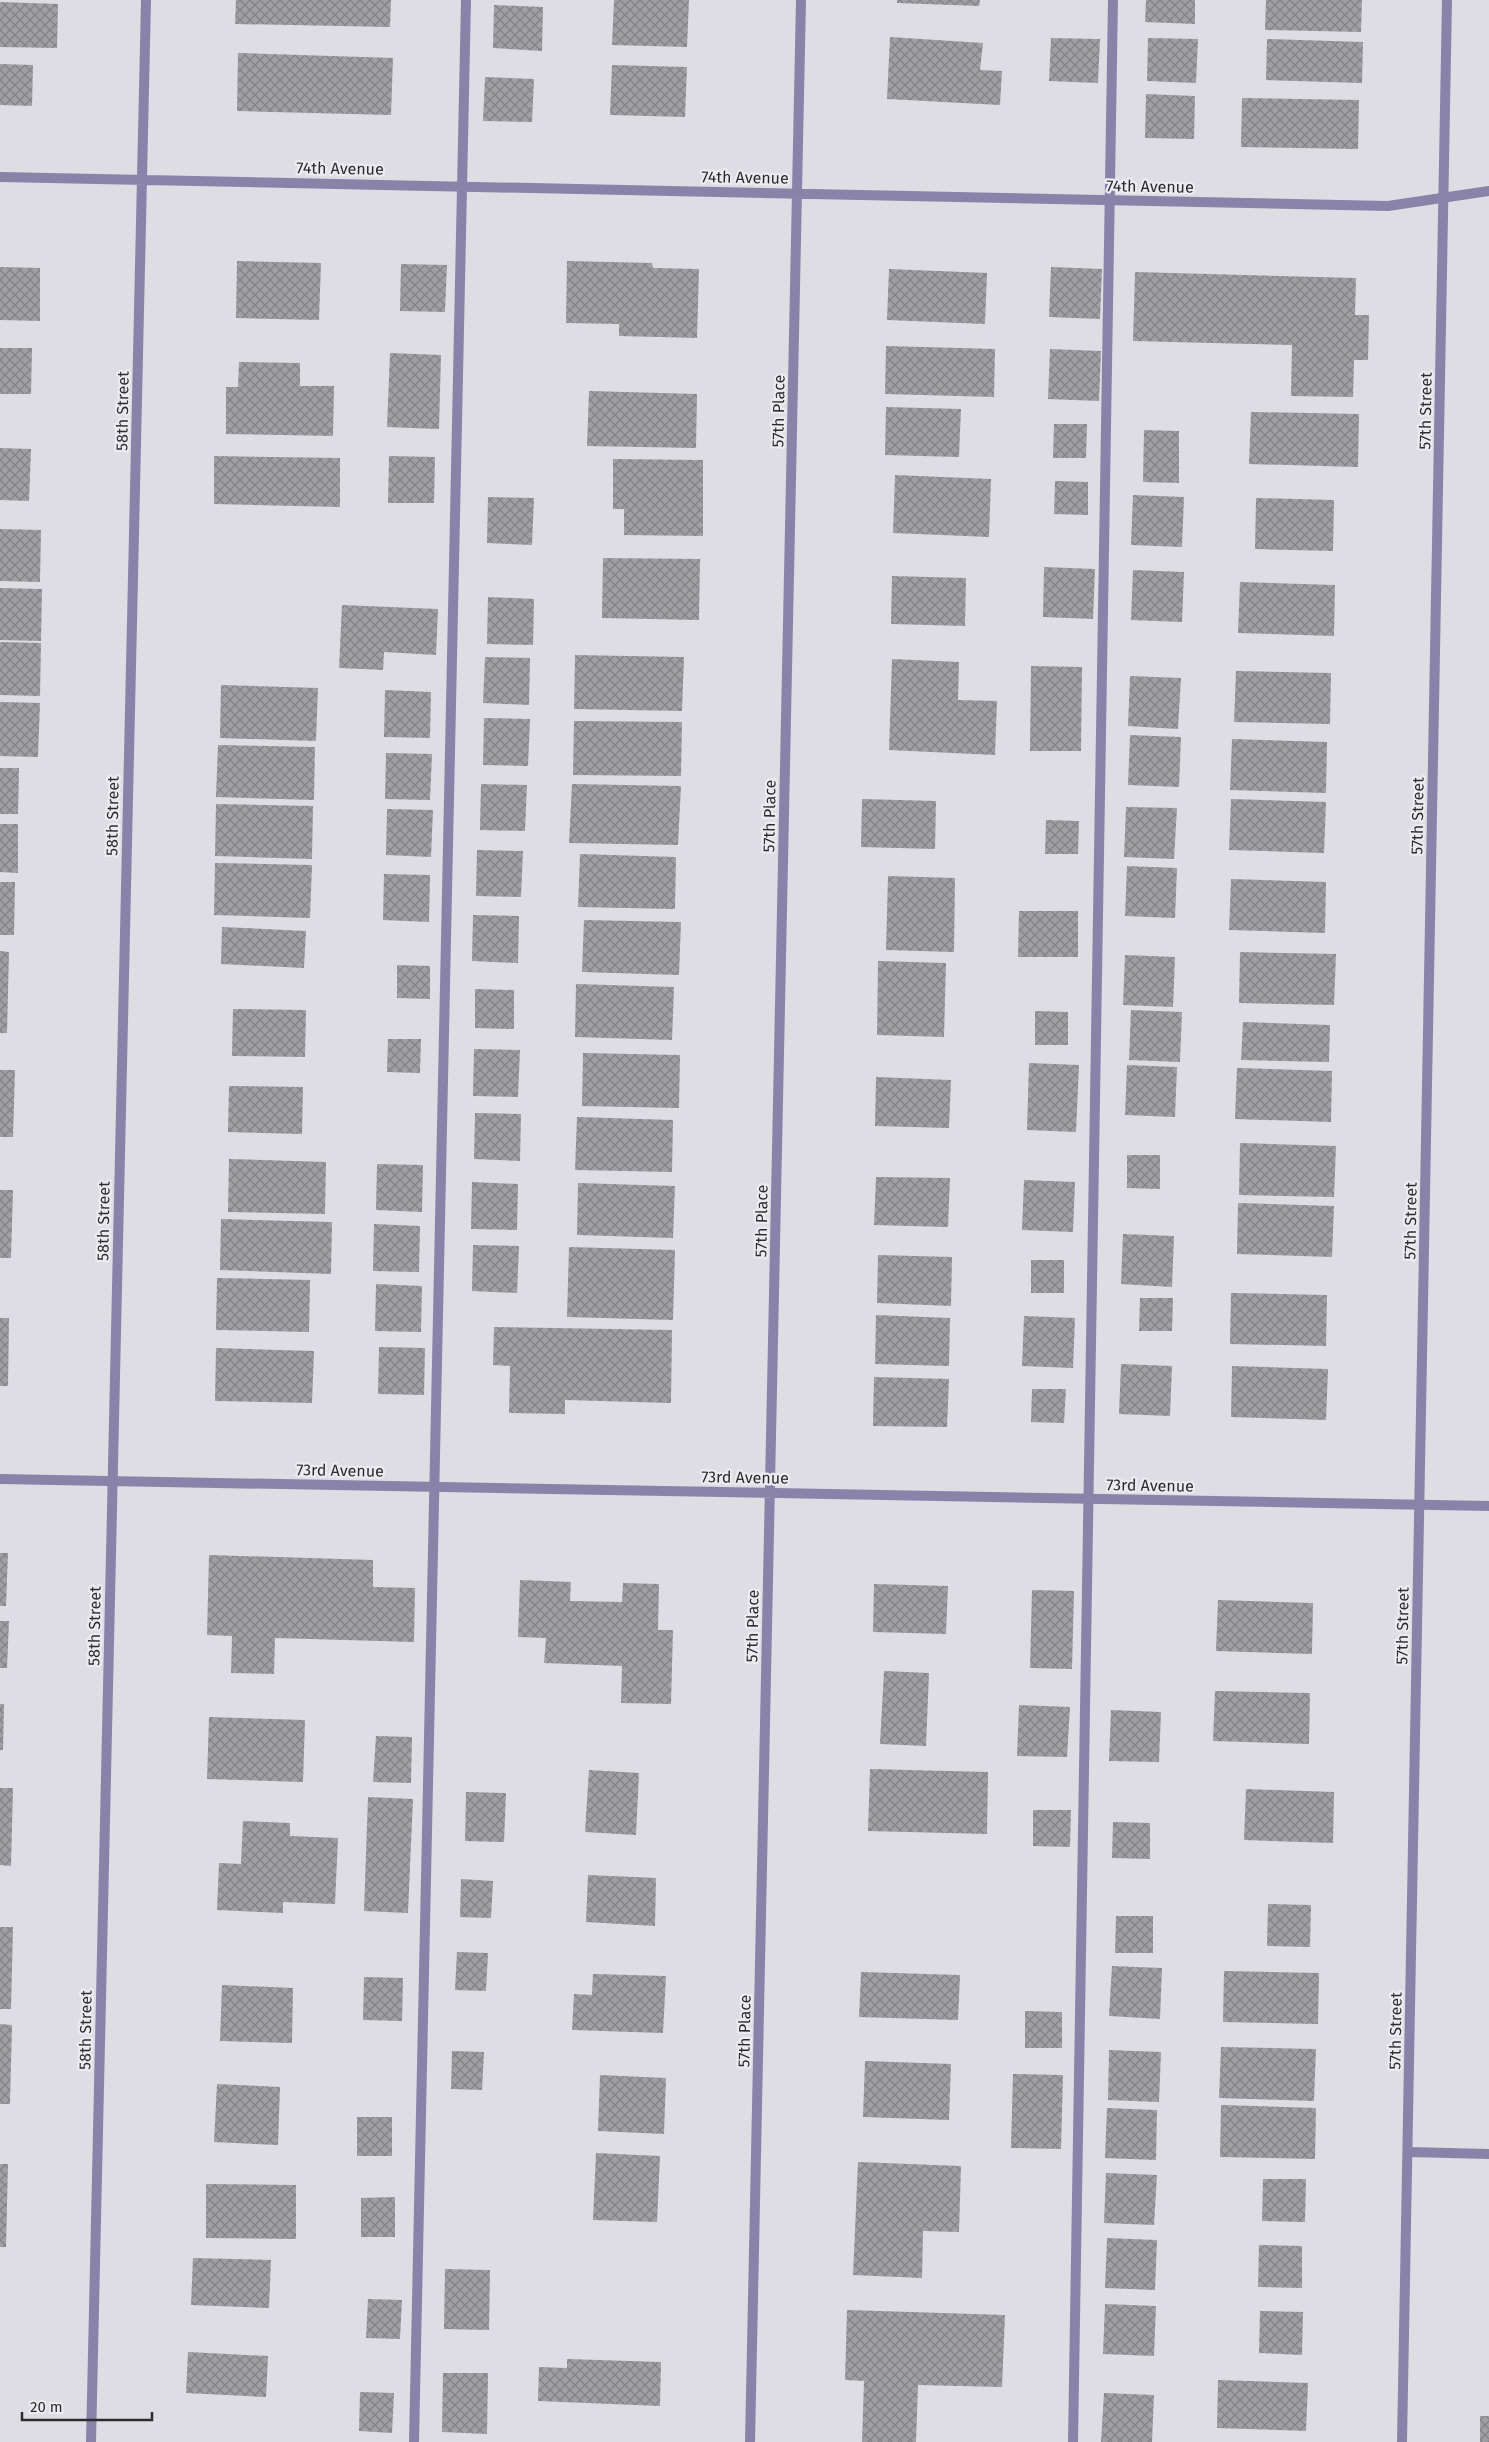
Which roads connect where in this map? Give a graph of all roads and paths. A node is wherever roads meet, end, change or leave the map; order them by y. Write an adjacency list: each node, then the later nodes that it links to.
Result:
1 (146, 0): 7 (street, 58th Street)
2 (466, 0): 8 (street)
3 (801, 0): 10 (street, 57th Place)
4 (1113, 0): 12 (street)
5 (1447, 0): 11 (street, 57th Street)
6 (0, 177): 7 (street, 74th Avenue)
7 (142, 179): 8 (street, 74th Avenue); 14 (street, 58th Street)
8 (462, 186): 10 (street, 74th Avenue); 15 (street)
9 (1489, 191): 11 (street, 74th Avenue)
10 (797, 193): 12 (street, 74th Avenue); 16 (street, 57th Place)
11 (1444, 198): 12 (street, 74th Avenue); 18 (street, 57th Street)
12 (1109, 200): 17 (street)
13 (0, 1479): 14 (street, 73rd Avenue)
14 (113, 1481): 15 (street, 73rd Avenue); 22 (street, 58th Street)
15 (435, 1487): 16 (street, 73rd Avenue); 23 (street)
16 (770, 1493): 17 (street, 73rd Avenue); 24 (street, 57th Place)
17 (1088, 1499): 18 (street, 73rd Avenue); 25 (street)
18 (1419, 1505): 19 (street, 73rd Avenue); 20 (street, 57th Street)
19 (1489, 1506)
20 (1408, 2152): 21 (street); 26 (street, 57th Street)
21 (1489, 2154)
22 (91, 2442)
23 (414, 2442)
24 (750, 2442)
25 (1073, 2442)
26 (1402, 2442)

